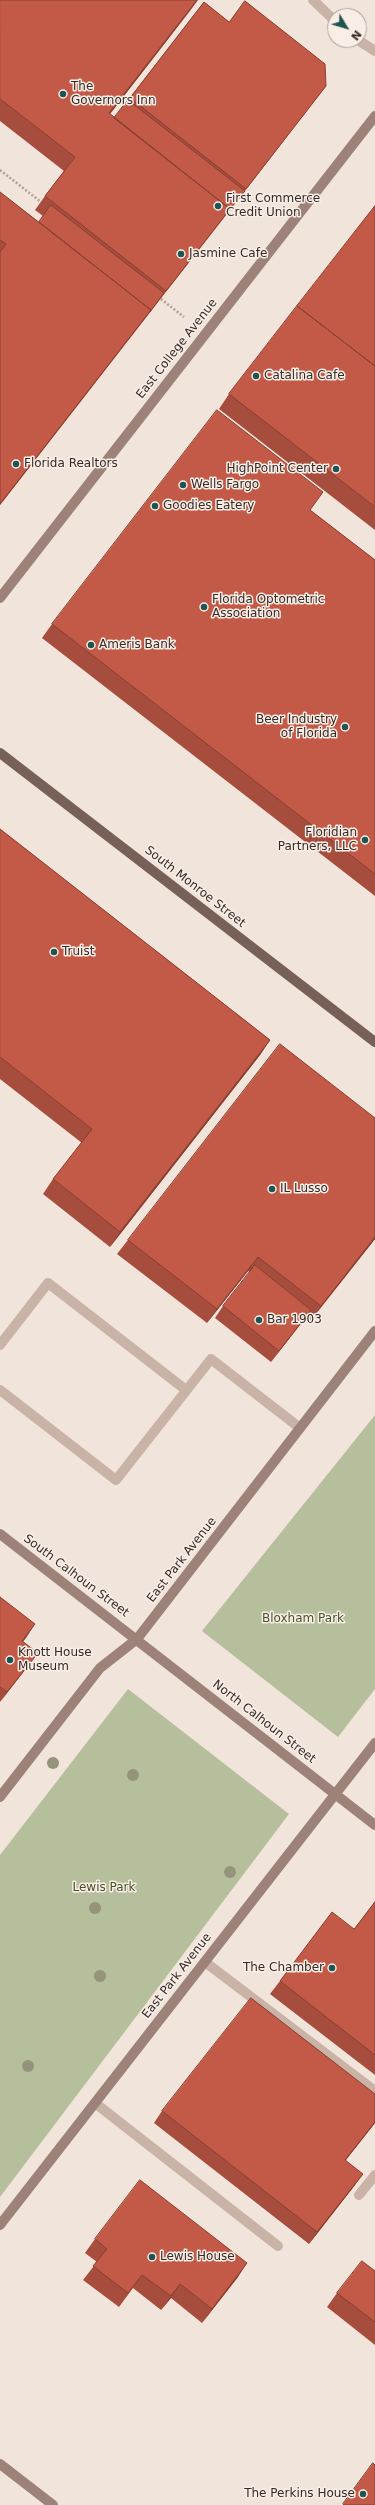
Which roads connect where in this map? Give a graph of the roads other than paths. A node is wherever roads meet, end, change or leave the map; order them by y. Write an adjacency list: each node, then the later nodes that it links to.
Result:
1 (313, 0): 2 (street)
2 (327, 13)
3 (375, 116): 4 (street, East College Avenue)
4 (0, 598)
5 (0, 753): 6 (main road, South Monroe Street)
6 (375, 1042)
7 (375, 1331): 11 (street, East Park Avenue)
8 (0, 1344): 10 (street)
9 (0, 1390): 10 (street)
10 (186, 1390): 11 (street)
11 (300, 1428): 13 (street, East Park Avenue)
12 (0, 1534): 13 (street, South Calhoun Street)
13 (137, 1639): 15 (street, North Calhoun Street); 16 (street, East Park Avenue)
14 (375, 1743): 15 (street, East Park Avenue)
15 (335, 1794): 17 (street, North Calhoun Street); 18 (street, East Park Avenue)
16 (0, 1797)
17 (375, 1825)
18 (205, 1962): 19 (street); 20 (street, East Park Avenue)
19 (375, 2092)
20 (95, 2103): 23 (street, East Park Avenue); 24 (street)
21 (375, 2175): 22 (street)
22 (359, 2195)
23 (0, 2225)
24 (278, 2246)
25 (0, 2464): 26 (street)
26 (53, 2505)

